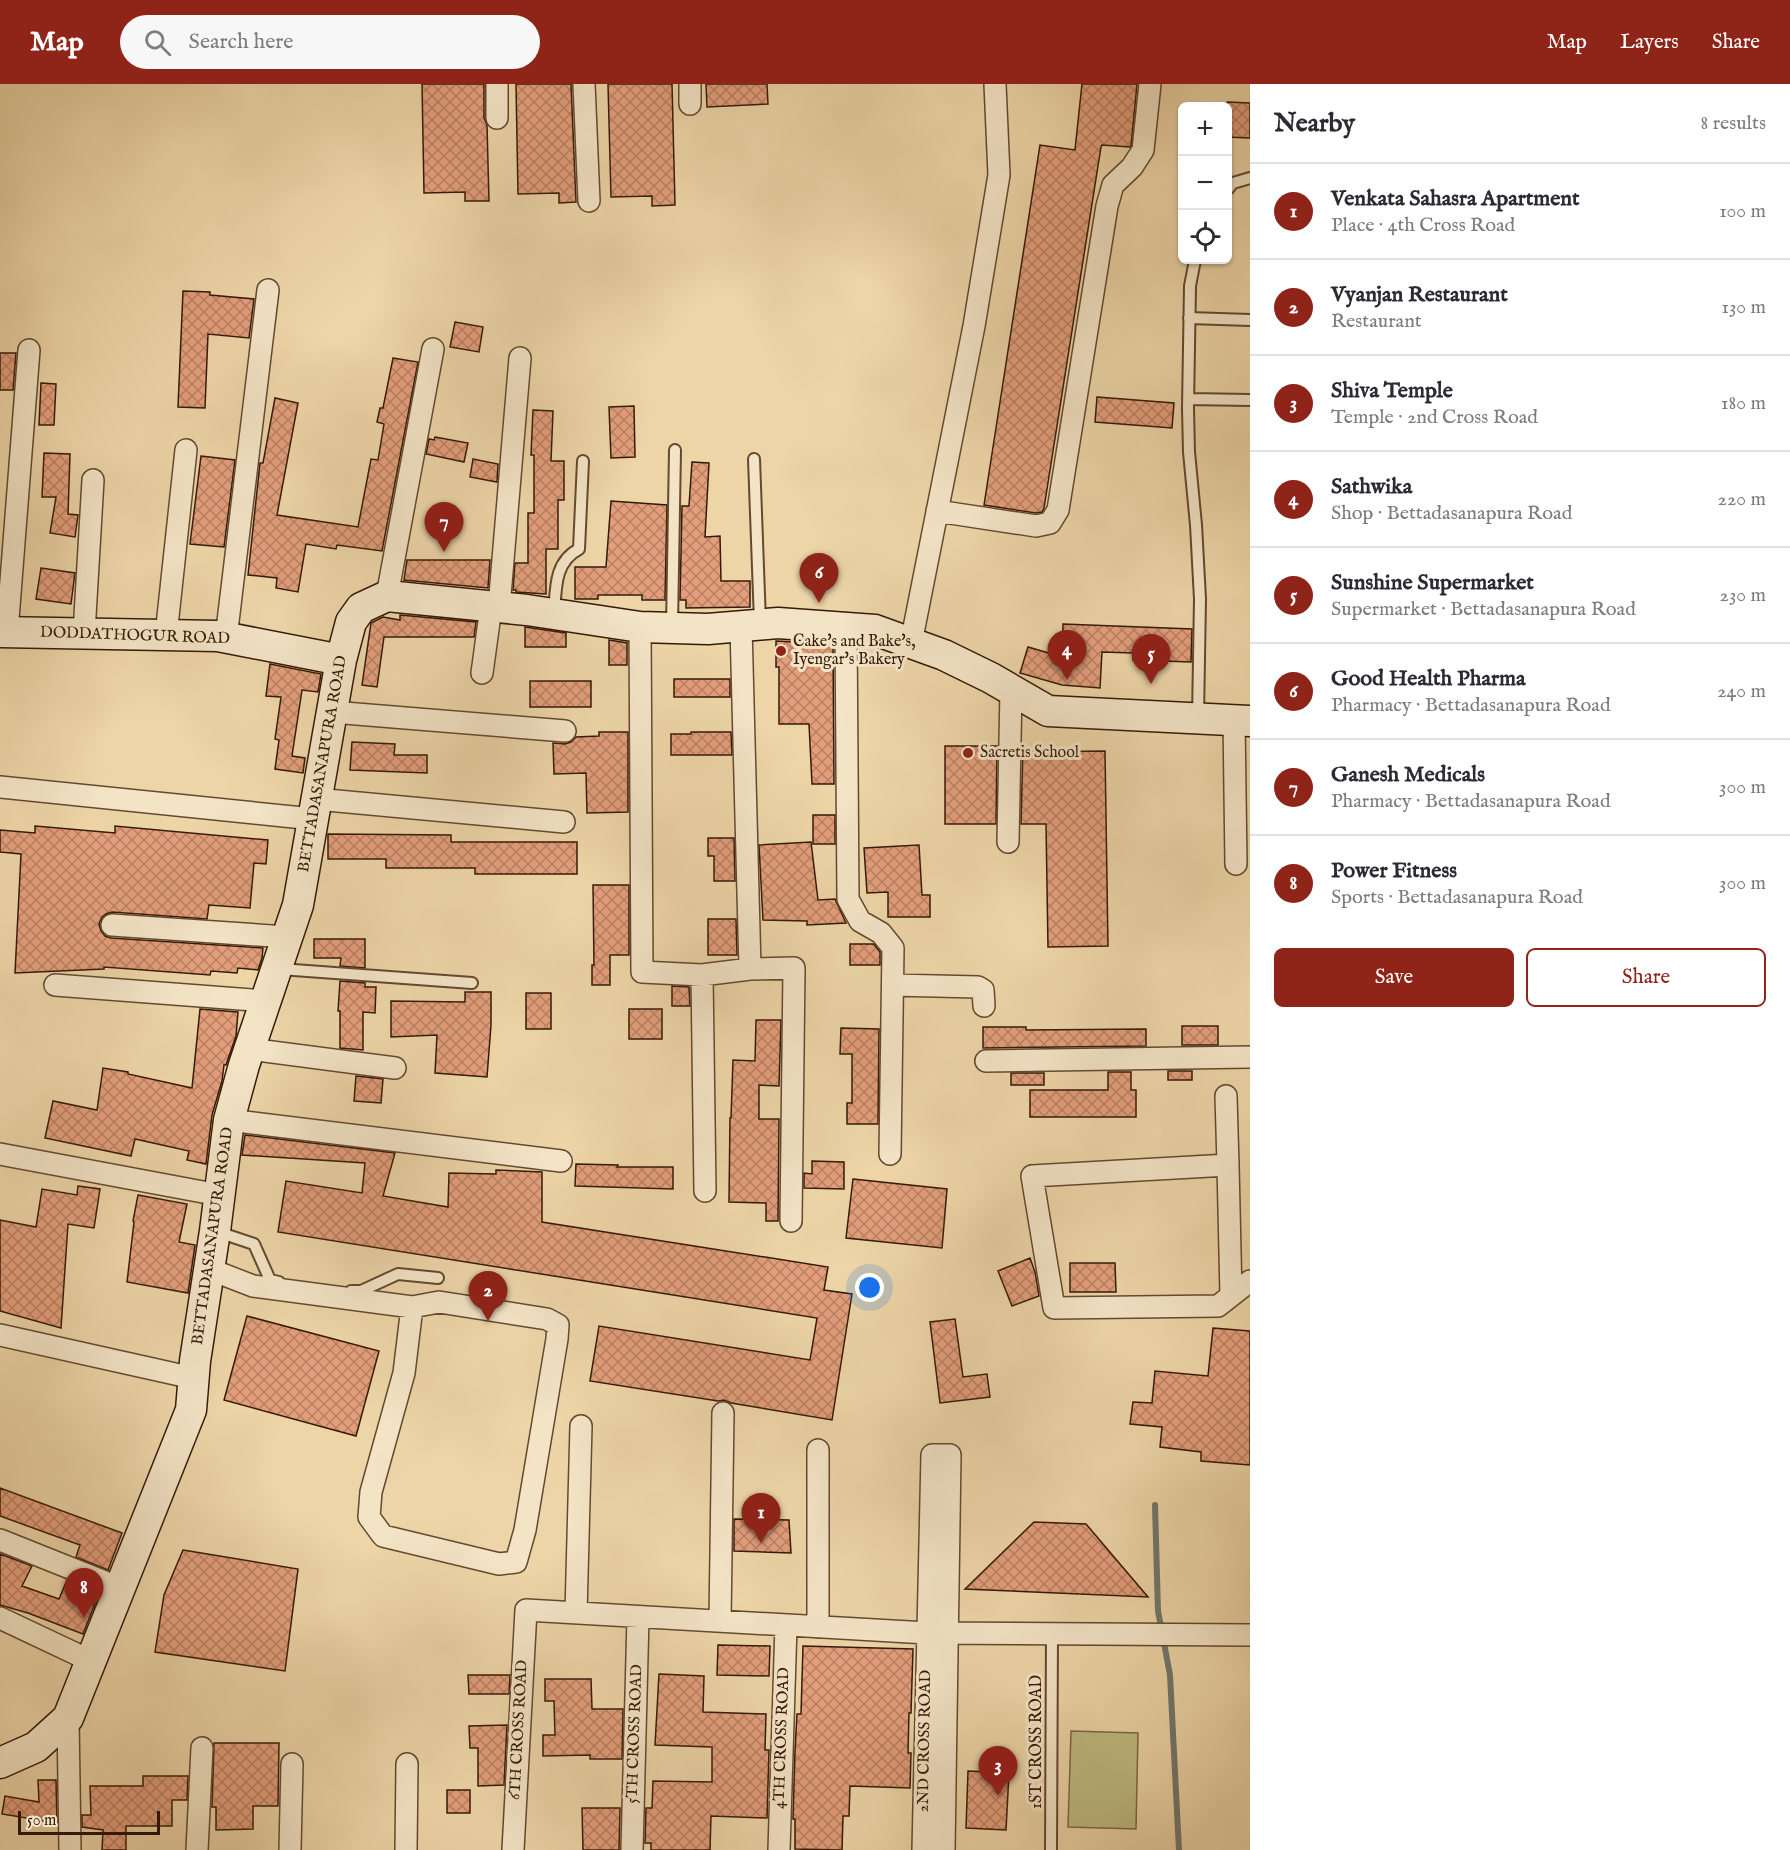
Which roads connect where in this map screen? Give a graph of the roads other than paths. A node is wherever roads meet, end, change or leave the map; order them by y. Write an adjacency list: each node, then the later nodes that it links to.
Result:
1 (497, 84): 5 (street)
2 (584, 84): 8 (street)
3 (995, 84): 23 (street)
4 (1150, 84): 23 (street)
5 (498, 118)
6 (1250, 178): 7 (lane)
7 (1232, 184)
8 (589, 201)
9 (1194, 264): 11 (lane)
10 (268, 290): 34 (street)
11 (1189, 318): 12 (lane); 16 (lane)
12 (1250, 320)
13 (433, 349): 24 (street)
14 (29, 350): 31 (street)
15 (520, 358): 25 (street)
16 (1188, 399): 17 (lane); 40 (lane)
17 (1250, 400)
18 (186, 450): 33 (street)
19 (675, 450): 29 (lane)
20 (754, 459): 27 (lane)
21 (583, 461): 26 (lane)
22 (93, 480): 32 (street)
23 (937, 511): 35 (street)
24 (387, 596): 25 (street); 36 (street, BETTADASANAPURA ROAD)
25 (495, 607): 26 (street); 37 (street)
26 (554, 614): 28 (street)
27 (751, 626): 29 (street); 30 (street); 51 (street)
28 (640, 627): 29 (street); 52 (street)
29 (672, 628)
30 (846, 628): 35 (street); 55 (street)
31 (4, 632): 32 (street, DODDATHOGUR ROAD)
32 (84, 633): 33 (street, DODDATHOGUR ROAD)
33 (166, 635): 34 (street, DODDATHOGUR ROAD)
34 (226, 638): 36 (street, DODDATHOGUR ROAD)
35 (911, 643): 38 (street)
36 (341, 660): 39 (street, BETTADASANAPURA ROAD)
37 (482, 673)
38 (1011, 690): 40 (street); 46 (street)
39 (332, 712): 42 (street); 44 (street, BETTADASANAPURA ROAD)
40 (1198, 718): 41 (street)
41 (1242, 720): 47 (street)
42 (565, 730)
43 (0, 786): 44 (street)
44 (315, 809): 45 (street); 49 (street, BETTADASANAPURA ROAD)
45 (564, 822)
46 (1008, 842)
47 (1236, 864)
48 (112, 925): 49 (street)
49 (287, 937): 50 (street, BETTADASANAPURA ROAD)
50 (276, 969): 53 (lane); 56 (street, BETTADASANAPURA ROAD)
51 (750, 969): 52 (street); 70 (street)
52 (702, 975): 68 (street)
53 (472, 983)
54 (55, 985): 56 (street)
55 (893, 985): 57 (street); 65 (street)
56 (266, 1001): 58 (street, BETTADASANAPURA ROAD)
57 (984, 1006)
58 (249, 1049): 61 (street); 63 (street, BETTADASANAPURA ROAD)
59 (1250, 1057): 60 (street)
60 (986, 1061)
61 (395, 1068)
62 (1226, 1096): 67 (street)
63 (229, 1120): 66 (street); 69 (street, BETTADASANAPURA ROAD)
64 (0, 1154): 69 (street)
65 (890, 1154)
66 (561, 1161)
67 (1228, 1165): 75 (street); 75 (street)
68 (705, 1191)
69 (219, 1195): 71 (street, BETTADASANAPURA ROAD)
70 (791, 1221)
71 (215, 1231): 72 (street, BETTADASANAPURA ROAD); 73 (lane)
72 (209, 1269): 76 (street); 78 (street, BETTADASANAPURA ROAD)
73 (438, 1278)
74 (1250, 1281): 75 (street)
75 (1231, 1296)
76 (412, 1307): 76 (street)
77 (0, 1335): 78 (street)
78 (193, 1378): 83 (street, BETTADASANAPURA ROAD)
79 (723, 1413): 87 (street)
80 (581, 1426): 84 (street)
81 (818, 1450): 89 (street)
82 (0, 1540): 83 (street)
83 (120, 1588): 93 (street, BETTADASANAPURA ROAD)
84 (576, 1613): 85 (street); 103 (street, 6TH CROSS ROAD)
85 (638, 1617): 87 (street); 104 (street, 5TH CROSS ROAD)
86 (0, 1618): 93 (street)
87 (720, 1622): 88 (street)
88 (786, 1625): 89 (street); 105 (street, 4TH CROSS ROAD)
89 (818, 1627): 90 (street)
90 (937, 1633): 90 (street); 91 (street); 106 (street, 2ND CROSS ROAD); 107 (street, 2ND CROSS ROAD)
91 (1052, 1633): 92 (street); 108 (lane, 1ST CROSS ROAD)
92 (1250, 1635)
93 (91, 1661): 94 (street, BETTADASANAPURA ROAD)
94 (68, 1718): 96 (street, BETTADASANAPURA ROAD); 99 (street)
95 (202, 1748): 100 (street)
96 (0, 1763)
97 (292, 1764): 101 (street)
98 (407, 1764): 102 (street)
99 (70, 1850)
100 (197, 1850)
101 (290, 1850)
102 (406, 1850)
103 (513, 1850)
104 (632, 1850)
105 (778, 1850)
106 (923, 1850)
107 (944, 1850)
108 (1051, 1850)

